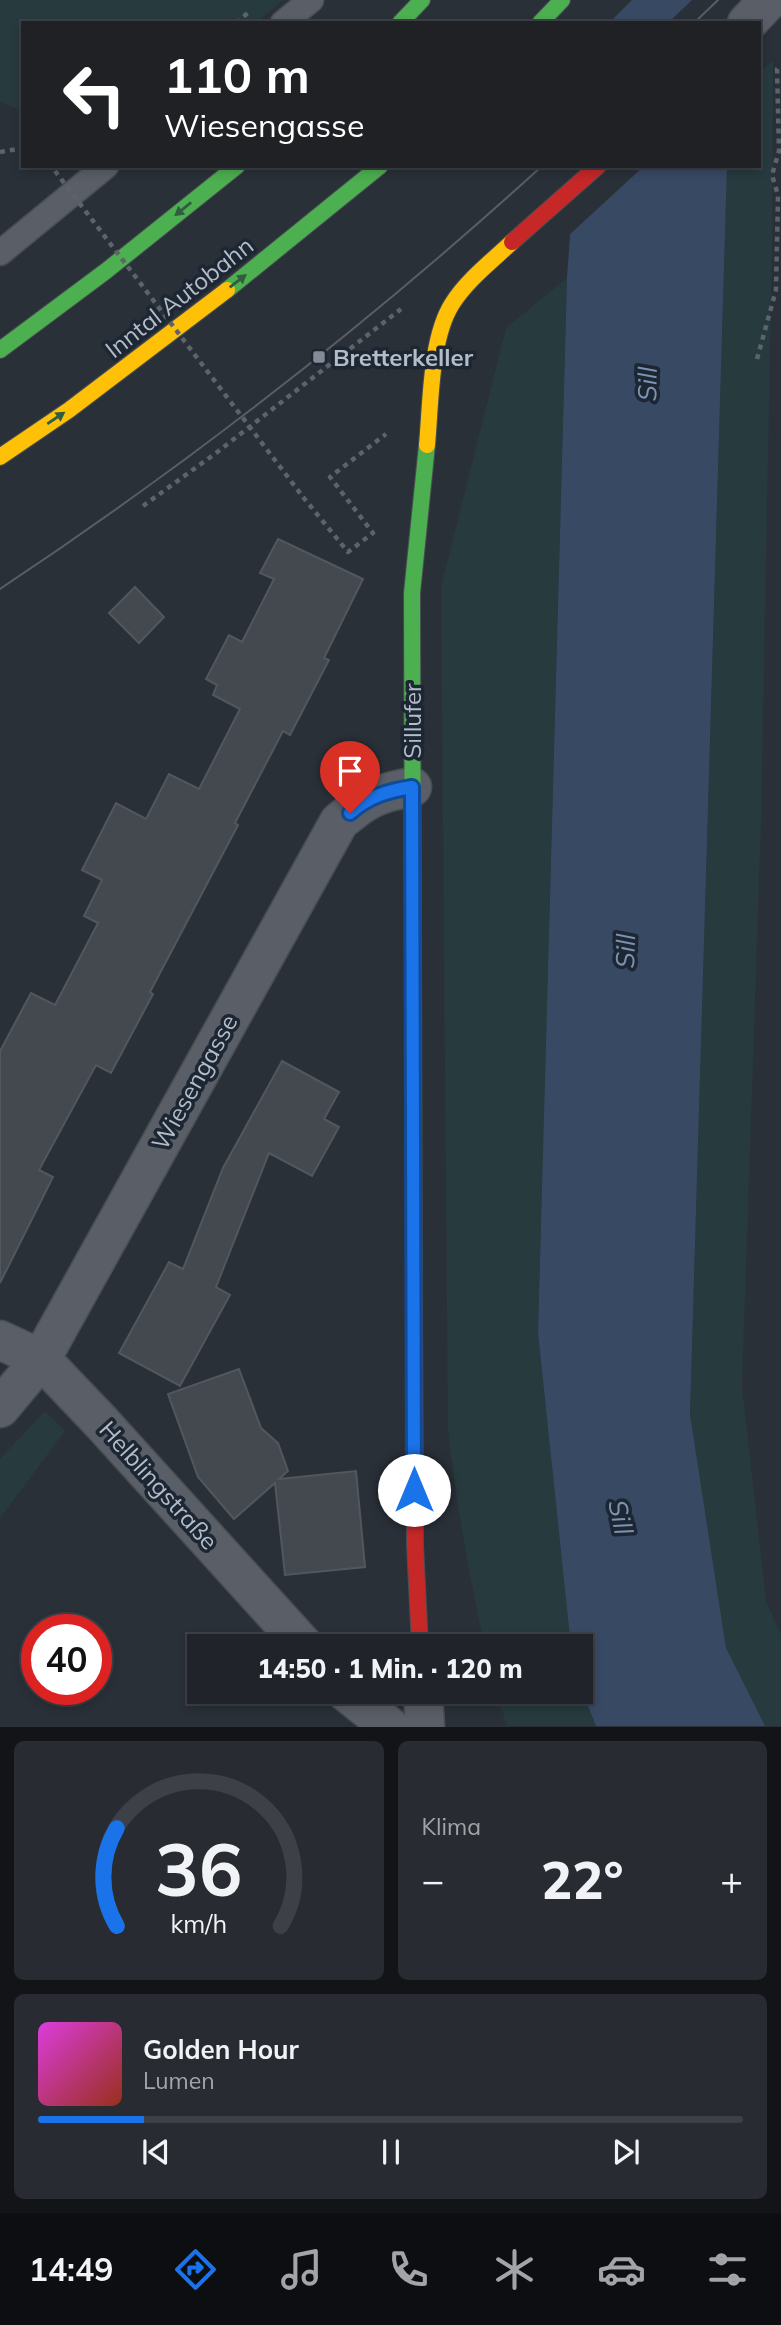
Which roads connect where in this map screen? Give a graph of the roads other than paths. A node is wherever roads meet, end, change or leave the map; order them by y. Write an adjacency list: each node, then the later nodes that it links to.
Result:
1 (311, 0): 5 (lane)
2 (422, 0): 6 (main road)
3 (562, 0): 7 (main road)
4 (769, 0): 8 (street)
5 (285, 21)
6 (402, 21)
7 (542, 21)
8 (749, 21)
9 (104, 168): 13 (lane)
10 (235, 168): 14 (main road, one-way to 14)
11 (378, 168): 15 (main road, Inntal Autobahn, one-way to 11)
12 (596, 168): 16 (main road, Sillufer)
13 (0, 253)
14 (0, 349)
15 (0, 457)
16 (412, 787): 18 (street, Wiesengasse); 21 (main road, Sillufer)
17 (0, 1340): 18 (street, Helblingstraße)
18 (41, 1359): 19 (street, Wiesengasse); 20 (street, Helblingstraße)
19 (0, 1408)
20 (293, 1634)
21 (419, 1634)
22 (361, 1704): 24 (street)
23 (424, 1704): 25 (street)
24 (390, 1727)
25 (425, 1727)

